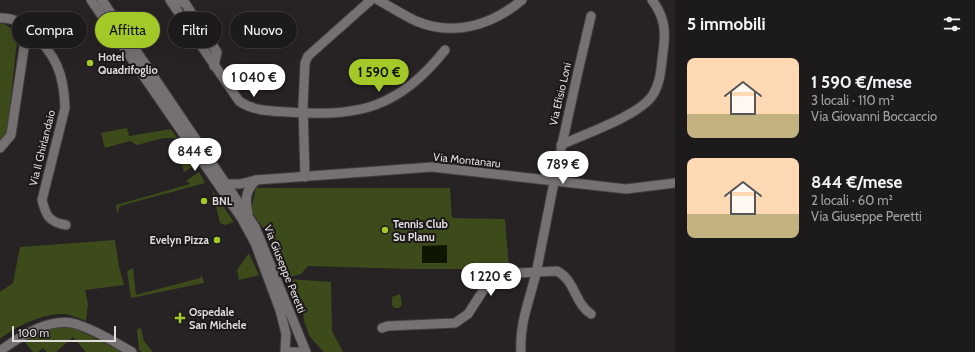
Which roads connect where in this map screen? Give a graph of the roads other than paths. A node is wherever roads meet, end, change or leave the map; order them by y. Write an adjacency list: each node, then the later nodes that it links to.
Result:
1 (91, 0): 29 (street, Via Giuseppe Peretti)
2 (102, 0): 21 (street, Via Giuseppe Peretti)
3 (371, 0): 14 (street)
4 (378, 0): 5 (street)
5 (522, 0)
6 (652, 0): 15 (street)
7 (171, 1): 14 (street)
8 (591, 16): 15 (street, Via Efisio Loni)
9 (0, 18): 10 (street, Via Il Ghirlandaio)
10 (12, 18)
11 (24, 48): 16 (street)
12 (48, 48): 23 (street, Via Il Ghirlandaio)
13 (445, 50): 14 (street)
14 (303, 113): 17 (street)
15 (561, 145): 19 (street, Via Efisio Loni)
16 (0, 148)
17 (304, 177): 18 (street, Via Montanaru); 19 (street, Via Montanaru)
18 (256, 180): 21 (street, Via Montanaru); 22 (street)
19 (553, 182): 20 (street, Via Montanaru); 24 (street, Via Efisio Loni)
20 (675, 183)
21 (226, 184): 22 (street, Via Giuseppe Peretti)
22 (250, 220): 32 (street, Via Giuseppe Peretti)
23 (66, 225)
24 (536, 272): 25 (street); 26 (street); 33 (street, Via Efisio Loni)
25 (591, 314)
26 (382, 328)
27 (0, 351): 28 (street)
28 (132, 352)
29 (286, 352)
30 (291, 352): 31 (street)
31 (299, 352)
32 (306, 352)
33 (521, 352)

